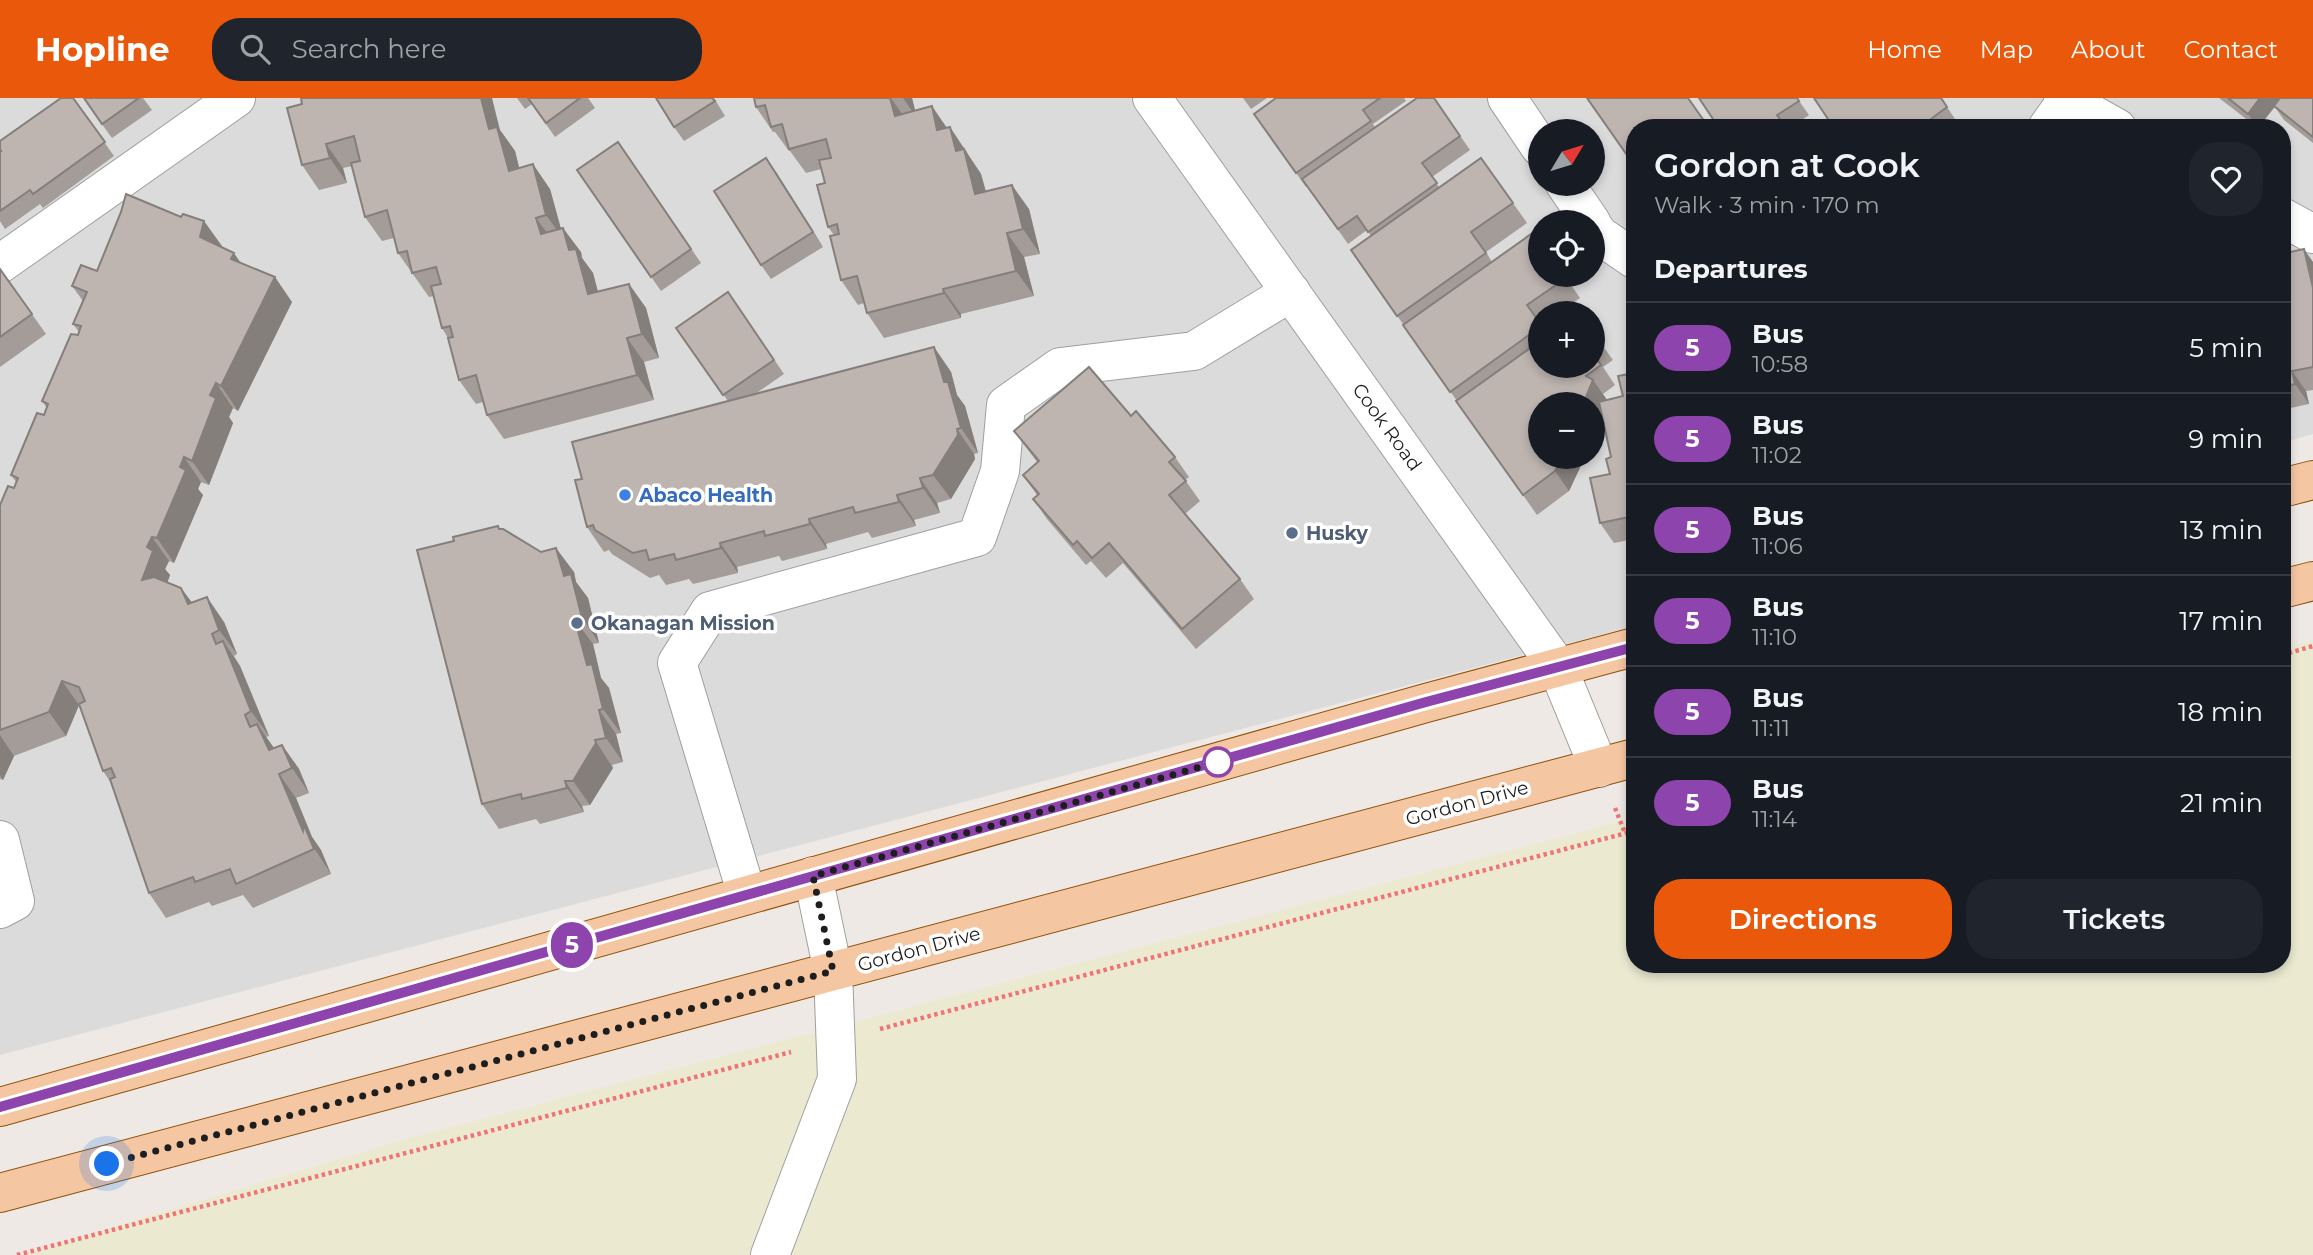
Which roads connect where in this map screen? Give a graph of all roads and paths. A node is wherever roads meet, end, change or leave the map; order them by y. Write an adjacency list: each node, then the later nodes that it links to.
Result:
1 (236, 98): 11 (street)
2 (1152, 98): 12 (street, Cook Road)
3 (1507, 98): 6 (street)
4 (2059, 109): 5 (street)
5 (2090, 119)
6 (1528, 129)
7 (2291, 222): 8 (street)
8 (2313, 234)
9 (1605, 239): 10 (street)
10 (1626, 254)
11 (0, 264)
12 (1291, 292): 20 (street, Cook Road); 24 (street)
13 (2313, 480): 14 (main road)
14 (2291, 486)
15 (2313, 581): 16 (main road)
16 (2291, 587)
17 (2313, 646): 19 (path)
18 (1626, 649): 20 (main road)
19 (2291, 652)
20 (1557, 666): 21 (street, Cook Road); 23 (main road)
21 (1617, 763): 26 (main road, Gordon Drive)
22 (0, 840): 25 (street)
23 (813, 876): 24 (main road); 26 (street)
24 (747, 895): 27 (main road)
25 (0, 908)
26 (833, 971): 28 (main road, Gordon Drive); 29 (street)
27 (0, 1107)
28 (0, 1193)
29 (770, 1255)

